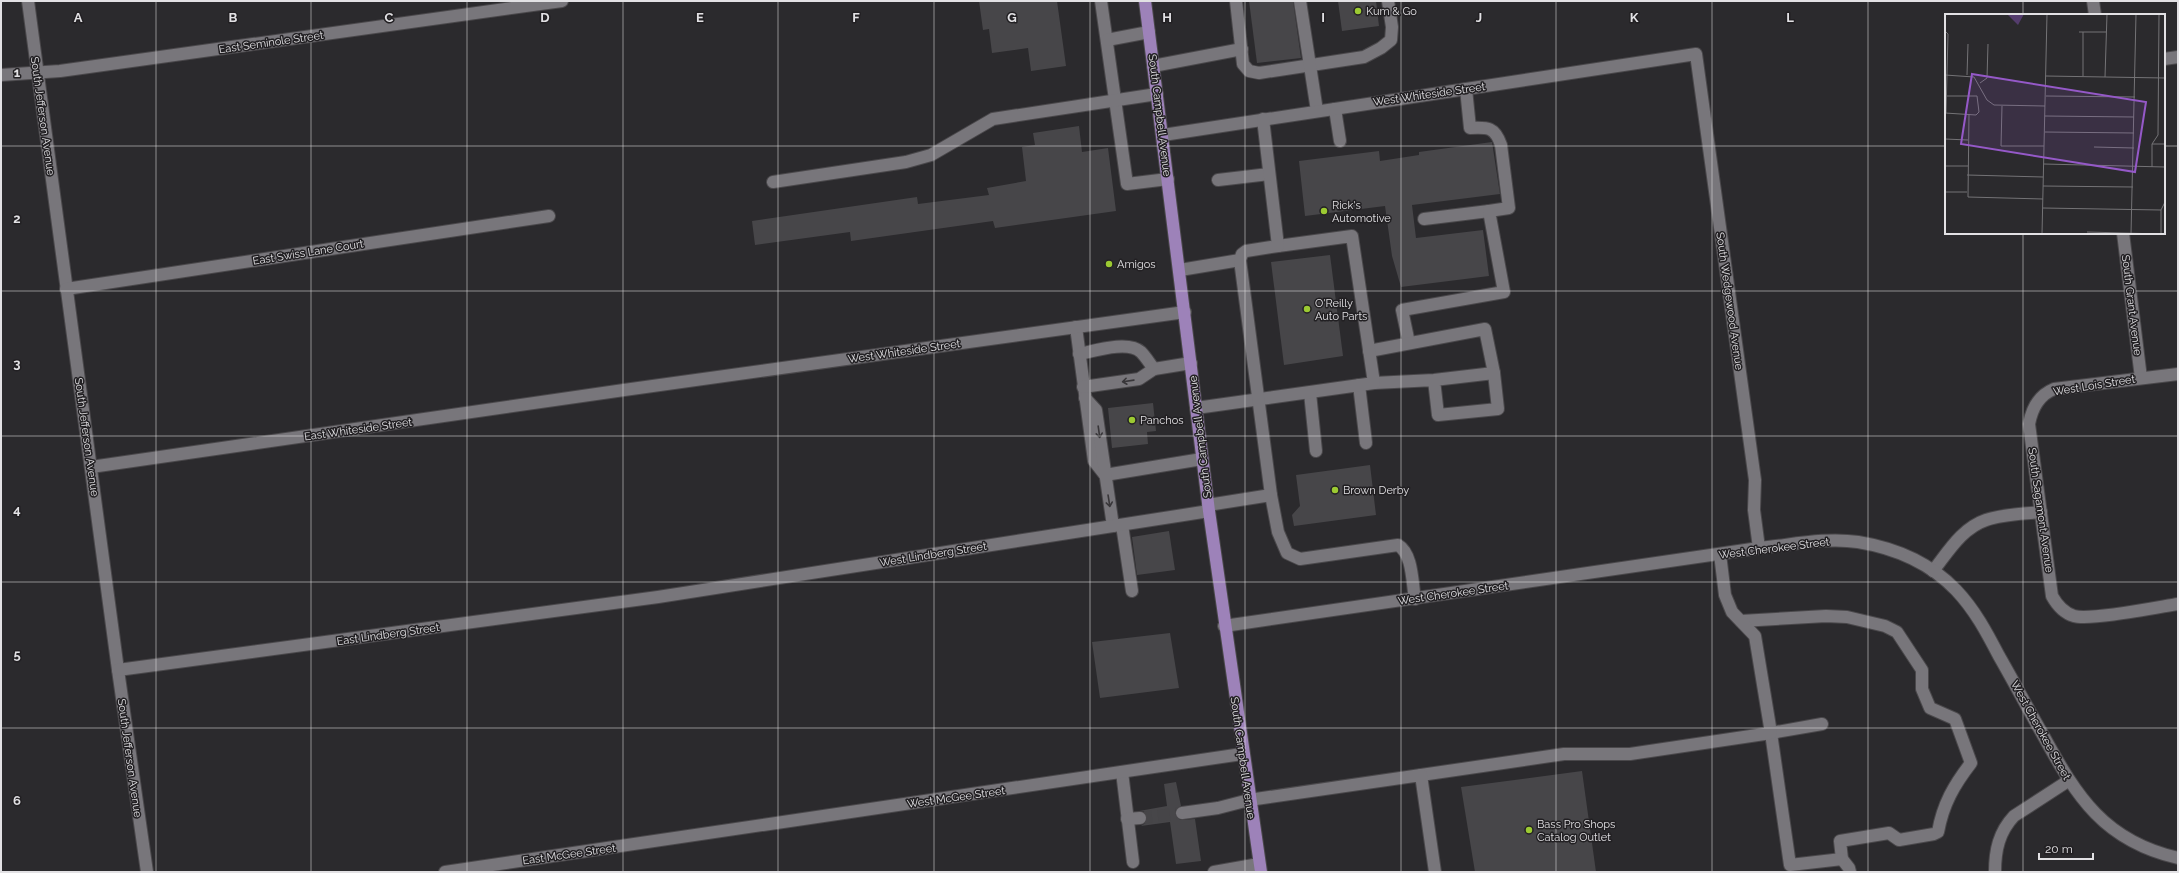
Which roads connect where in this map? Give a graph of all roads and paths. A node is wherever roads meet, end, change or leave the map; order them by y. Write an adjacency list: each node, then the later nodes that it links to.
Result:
1 (28, 1): 19 (street, South Jefferson Avenue)
2 (562, 1): 19 (street, East Seminole Street)
3 (1101, 1): 11 (street)
4 (1145, 1): 10 (main road, South Campbell Avenue)
5 (1236, 1): 12 (street)
6 (1300, 1): 16 (street)
7 (1388, 1): 16 (street)
8 (2094, 1): 9 (street)
9 (2095, 14)
10 (1149, 32): 11 (street); 17 (main road, South Campbell Avenue)
11 (1107, 40): 22 (street)
12 (1242, 49): 16 (street); 17 (street)
13 (1696, 54): 20 (street, West Whiteside Street); 68 (street, South Wedgewood Avenue)
14 (2178, 57): 15 (street)
15 (2165, 59)
16 (1311, 65): 24 (street)
17 (1153, 66): 21 (main road, South Campbell Avenue)
18 (1, 74): 19 (street, East Seminole Street)
19 (38, 74): 39 (street, South Jefferson Avenue)
20 (1466, 89): 23 (street, West Whiteside Street); 32 (street)
21 (1157, 94): 22 (street); 26 (main road, South Campbell Avenue)
22 (1116, 100): 29 (street); 31 (street)
23 (1335, 108): 24 (street, West Whiteside Street); 27 (street)
24 (1317, 111): 25 (street, West Whiteside Street)
25 (1263, 119): 26 (street, West Whiteside Street); 28 (street)
26 (1163, 135): 29 (main road, South Campbell Avenue)
27 (1340, 141)
28 (1269, 174): 30 (street); 36 (street)
29 (1168, 179): 38 (main road, South Campbell Avenue)
30 (1218, 180)
31 (772, 182)
32 (1489, 211): 34 (street); 42 (street)
33 (550, 216): 39 (street, East Swiss Lane Court)
34 (1424, 219)
35 (2123, 234): 49 (street, South Grant Avenue)
36 (1278, 246): 37 (street); 43 (street)
37 (1240, 260): 38 (street); 56 (street)
38 (1180, 270): 40 (main road, South Campbell Avenue)
39 (66, 289): 62 (street, South Jefferson Avenue)
40 (1185, 312): 41 (street, West Whiteside Street); 45 (main road, South Campbell Avenue)
41 (1076, 327): 44 (street); 53 (street, West Whiteside Street)
42 (1409, 343): 43 (street); 47 (street)
43 (1369, 351): 51 (street)
44 (1079, 354): 46 (street); 54 (street)
45 (1191, 363): 46 (street); 57 (main road, South Campbell Avenue)
46 (1154, 369): 54 (street, one-way to 54)
47 (1494, 373): 50 (street); 50 (street)
48 (2178, 374): 49 (street, West Lois Street)
49 (2141, 378): 58 (street, West Lois Street)
50 (1434, 380): 51 (street)
51 (1374, 384): 52 (street)
52 (1359, 385): 55 (street); 59 (street)
53 (624, 390): 62 (street, East Whiteside Street)
54 (1084, 393): 63 (street)
55 (1310, 393): 56 (street); 60 (street)
56 (1258, 400): 57 (street); 64 (street)
57 (1196, 408): 61 (main road, South Campbell Avenue)
58 (2029, 424): 66 (street, South Sagamont Avenue)
59 (1366, 442)
60 (1316, 451)
61 (1202, 459): 63 (street); 65 (main road, South Campbell Avenue)
62 (91, 467): 77 (street, South Jefferson Avenue)
63 (1105, 475): 67 (street, one-way to 67)
64 (1271, 495): 65 (street, West Lindberg Street); 73 (street)
65 (1208, 508): 67 (street, West Lindberg Street); 76 (main road, South Campbell Avenue)
66 (2041, 512): 70 (street); 74 (street, South Sagamont Avenue)
67 (1118, 525): 71 (street); 72 (street, West Lindberg Street)
68 (1759, 548): 69 (street, West Cherokee Street); 70 (street, West Cherokee Street)
69 (1720, 554): 73 (street, West Cherokee Street); 75 (street)
70 (1933, 571): 83 (street, West Cherokee Street)
71 (1132, 590)
72 (658, 597): 77 (street, East Lindberg Street)
73 (1415, 599): 76 (street, West Cherokee Street)
74 (2178, 604)
75 (1742, 621): 79 (street); 90 (street)
76 (1224, 626): 80 (main road, South Campbell Avenue)
77 (118, 670): 93 (street, South Jefferson Avenue)
78 (1822, 724): 79 (street)
79 (1771, 733): 82 (street); 90 (street)
80 (1242, 754): 81 (street, West McGee Street); 84 (main road, South Campbell Avenue)
81 (1122, 772): 87 (street); 88 (street, West McGee Street)
82 (1421, 774): 84 (street); 96 (street)
83 (2068, 781): 89 (street, West Cherokee Street); 98 (street)
84 (1249, 800): 85 (street); 92 (main road, South Campbell Avenue)
85 (1182, 813)
86 (1140, 818): 87 (street)
87 (1127, 819): 91 (street)
88 (670, 839): 94 (street, East McGee Street)
89 (2178, 858)
90 (1842, 860): 97 (street)
91 (1133, 862)
92 (1260, 868): 95 (street)
93 (147, 872)
94 (445, 872)
95 (1214, 872)
96 (1435, 872)
97 (1850, 872)
98 (1995, 872)

